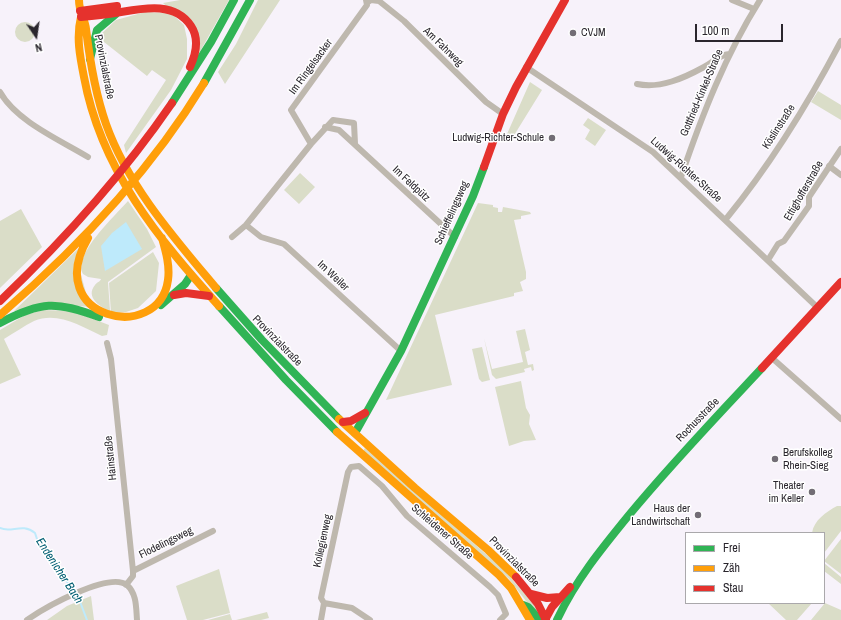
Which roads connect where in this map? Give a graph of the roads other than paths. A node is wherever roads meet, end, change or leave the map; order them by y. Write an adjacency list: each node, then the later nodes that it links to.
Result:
1 (79, 0): 12 (main road, Provinzialstraße)
2 (98, 0): 11 (main road)
3 (165, 0): 11 (main road)
4 (234, 0): 19 (main road)
5 (250, 0): 30 (main road)
6 (565, 0): 16 (main road, Schieffelingsweg)
7 (732, 0): 10 (street)
8 (760, 0): 10 (street, Gottfried-Kinkel-Straße)
9 (367, 1): 20 (street, Am Fahrweg); 22 (street, Im Ringelsacker)
10 (754, 9): 14 (street, Gottfried-Kinkel-Straße)
11 (115, 10): 12 (main road); 15 (main road); 19 (main road)
12 (80, 14): 15 (main road, Provinzialstraße); 34 (main road, Provinzialstraße)
13 (841, 41): 29 (street, Köslinstraße)
14 (729, 54): 17 (street); 28 (street, Gottfried-Kinkel-Straße)
15 (90, 59): 36 (main road, Provinzialstraße)
16 (526, 67): 20 (main road, Schieffelingsweg); 28 (street, Ludwig-Richter-Straße)
17 (636, 84)
18 (0, 92): 25 (street)
19 (179, 92): 42 (main road)
20 (503, 114): 33 (main road, Schieffelingsweg)
21 (326, 127): 22 (street); 23 (street, Im Feldpütz); 23 (street)
22 (311, 144): 31 (street)
23 (355, 144): 33 (street, Im Feldpütz)
24 (841, 149): 26 (street, Ettighofferstraße)
25 (88, 157)
26 (829, 166): 27 (street); 35 (street, Ettighofferstraße)
27 (841, 175)
28 (681, 177): 29 (street, Ludwig-Richter-Straße)
29 (726, 219): 35 (street, Ludwig-Richter-Straße)
30 (97, 223): 44 (main road); 45 (main road)
31 (246, 225): 32 (street); 48 (street, Im Weiler)
32 (232, 237)
33 (454, 237): 48 (main road, Schieffelingsweg)
34 (162, 238): 37 (main road, Provinzialstraße); 40 (main road)
35 (768, 260): 43 (street, Ludwig-Richter-Straße)
36 (195, 263): 37 (main road); 38 (main road, Provinzialstraße)
37 (191, 275): 38 (main road); 40 (main road); 41 (main road, Provinzialstraße)
38 (207, 277): 52 (main road, Provinzialstraße)
39 (841, 282): 43 (main road, Rochusstraße)
40 (169, 294): 41 (main road); 44 (main road)
41 (209, 296): 53 (main road, Provinzialstraße)
42 (0, 301)
43 (818, 308): 49 (main road, Rochusstraße)
44 (100, 314): 46 (main road)
45 (0, 315)
46 (0, 323)
47 (107, 343): 58 (street, Hainstraße)
48 (401, 351): 50 (main road, Schieffelingsweg)
49 (772, 358): 51 (street); 59 (main road, Rochusstraße)
50 (368, 412): 52 (main road); 54 (main road, Schieffelingsweg)
51 (841, 419)
52 (343, 422): 54 (main road, Provinzialstraße)
53 (336, 430): 54 (main road); 55 (main road, Provinzialstraße)
54 (355, 434): 55 (main road); 61 (main road, Provinzialstraße)
55 (356, 450): 64 (main road, Provinzialstraße)
56 (351, 467): 63 (street, Kollegienweg); 69 (street, Schleidener Straße)
57 (213, 531): 58 (street, Flodelingsweg)
58 (133, 571): 60 (street, Flodelingsweg)
59 (578, 579): 62 (main road, Rochusstraße); 72 (main road, Rochusstraße)
60 (126, 585): 65 (street); 66 (street)
61 (531, 594): 62 (main road); 71 (main road, Provinzialstraße)
62 (560, 597): 71 (main road, Rochusstraße)
63 (324, 603): 67 (street, Kollegienweg); 68 (street)
64 (522, 604): 70 (main road, Provinzialstraße); 71 (main road)
65 (27, 620)
66 (137, 620)
67 (321, 620)
68 (370, 620)
69 (500, 620)
70 (530, 620)
71 (544, 620)
72 (557, 620)

